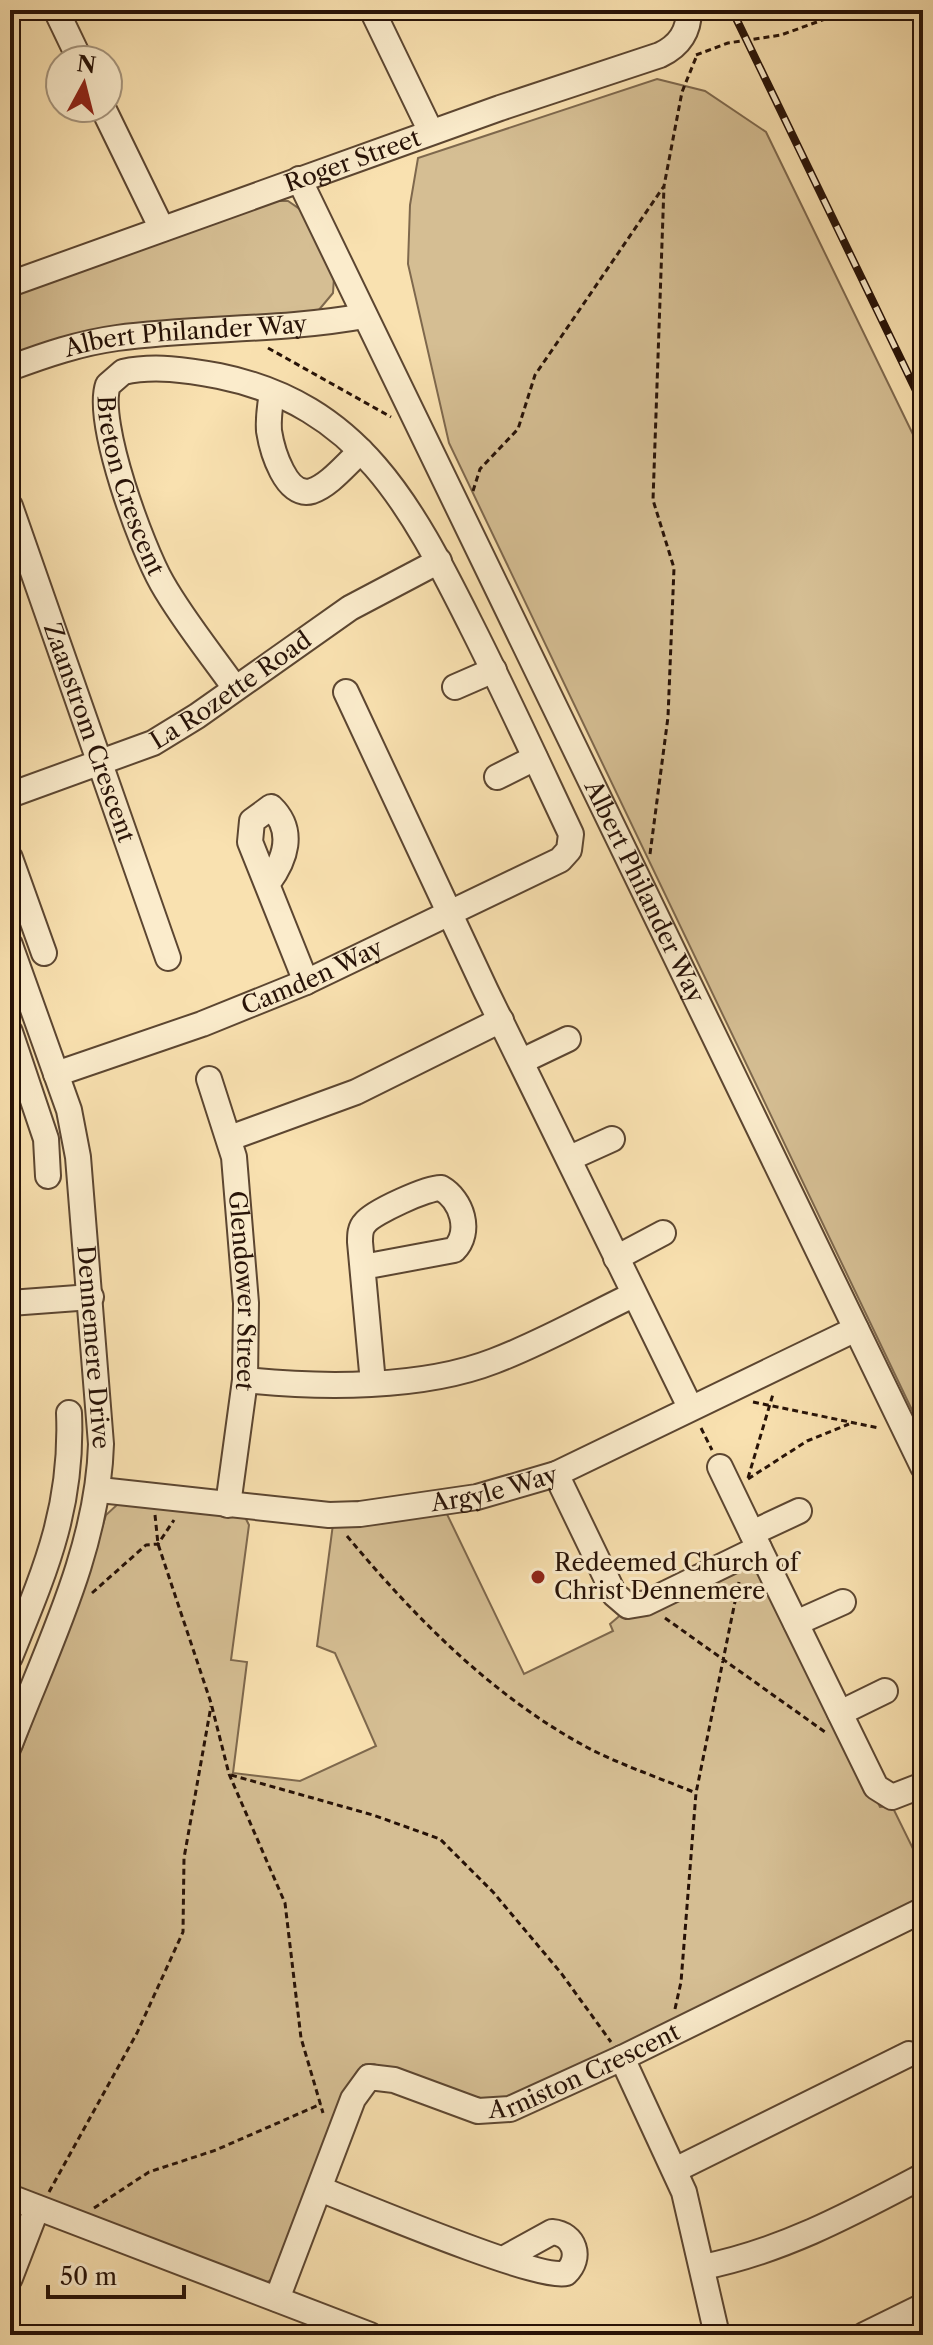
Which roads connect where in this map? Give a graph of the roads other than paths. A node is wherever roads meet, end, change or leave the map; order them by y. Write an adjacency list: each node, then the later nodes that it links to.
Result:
1 (56, 10): 4 (street)
2 (372, 10): 6 (street)
3 (683, 30): 6 (street, Roger Street)
4 (72, 44)
5 (111, 124): 8 (street)
6 (431, 132): 7 (street, Roger Street)
7 (299, 179): 8 (street, Roger Street); 10 (street, Albert Philander Way)
8 (162, 229): 9 (street, Roger Street)
9 (10, 284)
10 (364, 316): 11 (street, Albert Philander Way); 48 (street, Albert Philander Way)
11 (10, 368)
12 (272, 393): 13 (street, Breton Crescent); 13 (street); 18 (street, Breton Crescent)
13 (361, 451): 15 (street, Breton Crescent)
14 (10, 506): 21 (street, Zaanstrom Crescent)
15 (439, 561): 16 (street, Breton Crescent); 18 (street, La Rozette Road)
16 (494, 670): 17 (street); 20 (street, Breton Crescent)
17 (455, 687)
18 (235, 688): 21 (street, La Rozette Road)
19 (346, 692): 27 (street)
20 (535, 758): 22 (street); 25 (street, Breton Crescent)
21 (100, 763): 23 (street, La Rozette Road); 30 (street, Zaanstrom Crescent)
22 (497, 777)
23 (10, 795)
24 (10, 858): 29 (street)
25 (560, 860): 27 (street, Camden Way)
26 (268, 883): 31 (street)
27 (450, 914): 31 (street, Camden Way); 32 (street)
28 (10, 945): 36 (street, Dennemere Drive)
29 (44, 953)
30 (168, 958)
31 (306, 982): 36 (street, Camden Way)
32 (501, 1020): 35 (street); 38 (street)
33 (10, 1032): 41 (street)
34 (568, 1039): 35 (street)
35 (522, 1061): 40 (street)
36 (56, 1074): 46 (street, Dennemere Drive)
37 (209, 1079): 38 (street, Glendower Street)
38 (230, 1138): 49 (street, Glendower Street)
39 (612, 1139): 40 (street)
40 (570, 1158): 43 (street)
41 (48, 1176)
42 (663, 1233): 43 (street)
43 (616, 1258): 45 (street)
44 (363, 1267): 50 (street)
45 (633, 1295): 50 (street); 51 (street)
46 (91, 1297): 47 (street); 56 (street, Dennemere Drive)
47 (10, 1303)
48 (856, 1329): 51 (street, Argyle Way); 54 (street, Albert Philander Way)
49 (245, 1380): 50 (street); 57 (street, Glendower Street)
50 (373, 1383)
51 (690, 1407): 55 (street, Argyle Way)
52 (69, 1413): 62 (street)
53 (720, 1467): 59 (street)
54 (923, 1467)
55 (556, 1474): 57 (street, Argyle Way); 59 (street)
56 (100, 1490): 57 (street, Argyle Way); 63 (street, Dennemere Drive)
57 (228, 1505)
58 (799, 1511): 59 (street)
59 (756, 1540): 61 (street)
60 (843, 1602): 61 (street)
61 (796, 1623): 65 (street)
62 (10, 1657): 63 (street)
63 (39, 1668): 66 (street, Dennemere Drive)
64 (885, 1691): 65 (street)
65 (840, 1713): 67 (street)
66 (10, 1744)
67 (923, 1785)
68 (923, 1910): 70 (street, Arniston Crescent)
69 (909, 2054): 71 (street)
70 (622, 2058): 71 (street); 73 (street, Arniston Crescent)
71 (675, 2170): 76 (street)
72 (923, 2176): 76 (street)
73 (320, 2189): 75 (street); 78 (street, Arniston Crescent)
74 (21, 2201): 77 (street); 78 (street)
75 (503, 2259)
76 (703, 2267): 81 (street)
77 (10, 2278)
78 (277, 2299): 80 (street)
79 (923, 2306): 82 (street)
80 (370, 2335)
81 (717, 2335)
82 (864, 2335)

